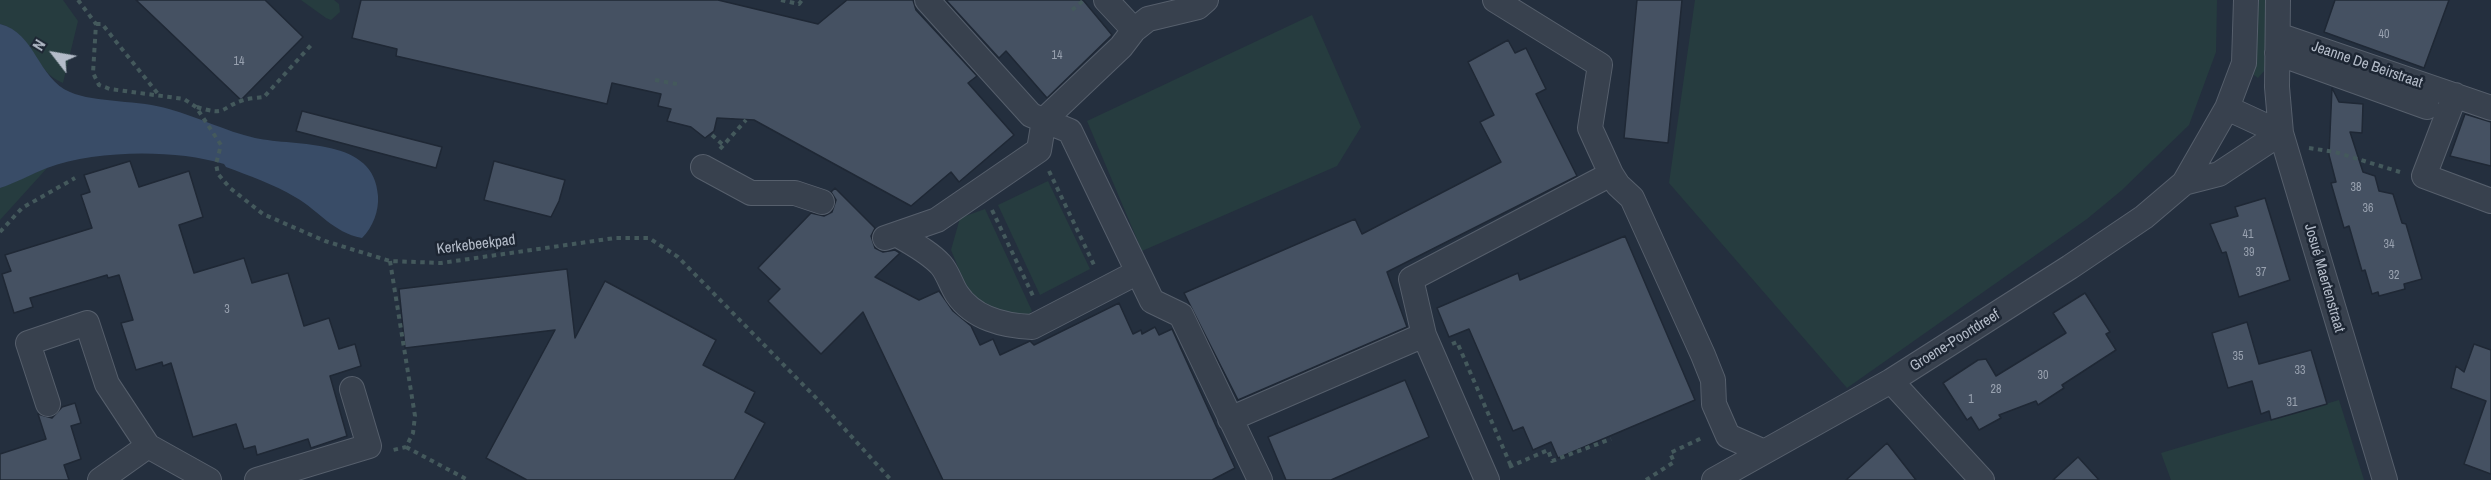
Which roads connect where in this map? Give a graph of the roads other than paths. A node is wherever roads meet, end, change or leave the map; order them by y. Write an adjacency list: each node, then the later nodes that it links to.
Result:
1 (927, 0): 13 (street)
2 (1206, 0): 7 (street)
3 (1495, 0): 16 (street)
4 (2246, 0): 11 (street, Groene-Poortdreef)
5 (2278, 0): 8 (street)
6 (1108, 2): 7 (street)
7 (1134, 30): 13 (street)
8 (2278, 44): 9 (street, Jeanne De Beirstraat); 10 (street); 14 (street)
9 (2455, 94): 12 (street, Jeanne De Beirstraat); 18 (street)
10 (2427, 107)
11 (2227, 108): 14 (street); 17 (street, Groene-Poortdreef)
12 (2491, 108)
13 (1044, 120): 20 (street); 20 (street)
14 (2283, 139): 17 (street, Groene-Poortdreef); 35 (street, Josué Maertenstraat)
15 (703, 167): 19 (street)
16 (1611, 174): 21 (street); 27 (street)
17 (2184, 183): 22 (street, Groene-Poortdreef)
18 (2491, 201)
19 (822, 202)
20 (1138, 272): 25 (street)
21 (1424, 335): 25 (street); 28 (street)
22 (1892, 381): 27 (street, Groene-Poortdreef); 34 (street)
23 (352, 389): 31 (street)
24 (48, 404): 26 (street)
25 (1230, 419): 32 (street)
26 (148, 447): 29 (street); 30 (street)
27 (1762, 451): 33 (street, Groene-Poortdreef)
28 (1487, 478)
29 (100, 480)
30 (209, 480)
31 (257, 480)
32 (1260, 480)
33 (1714, 480)
34 (1982, 480)
35 (2385, 480)

